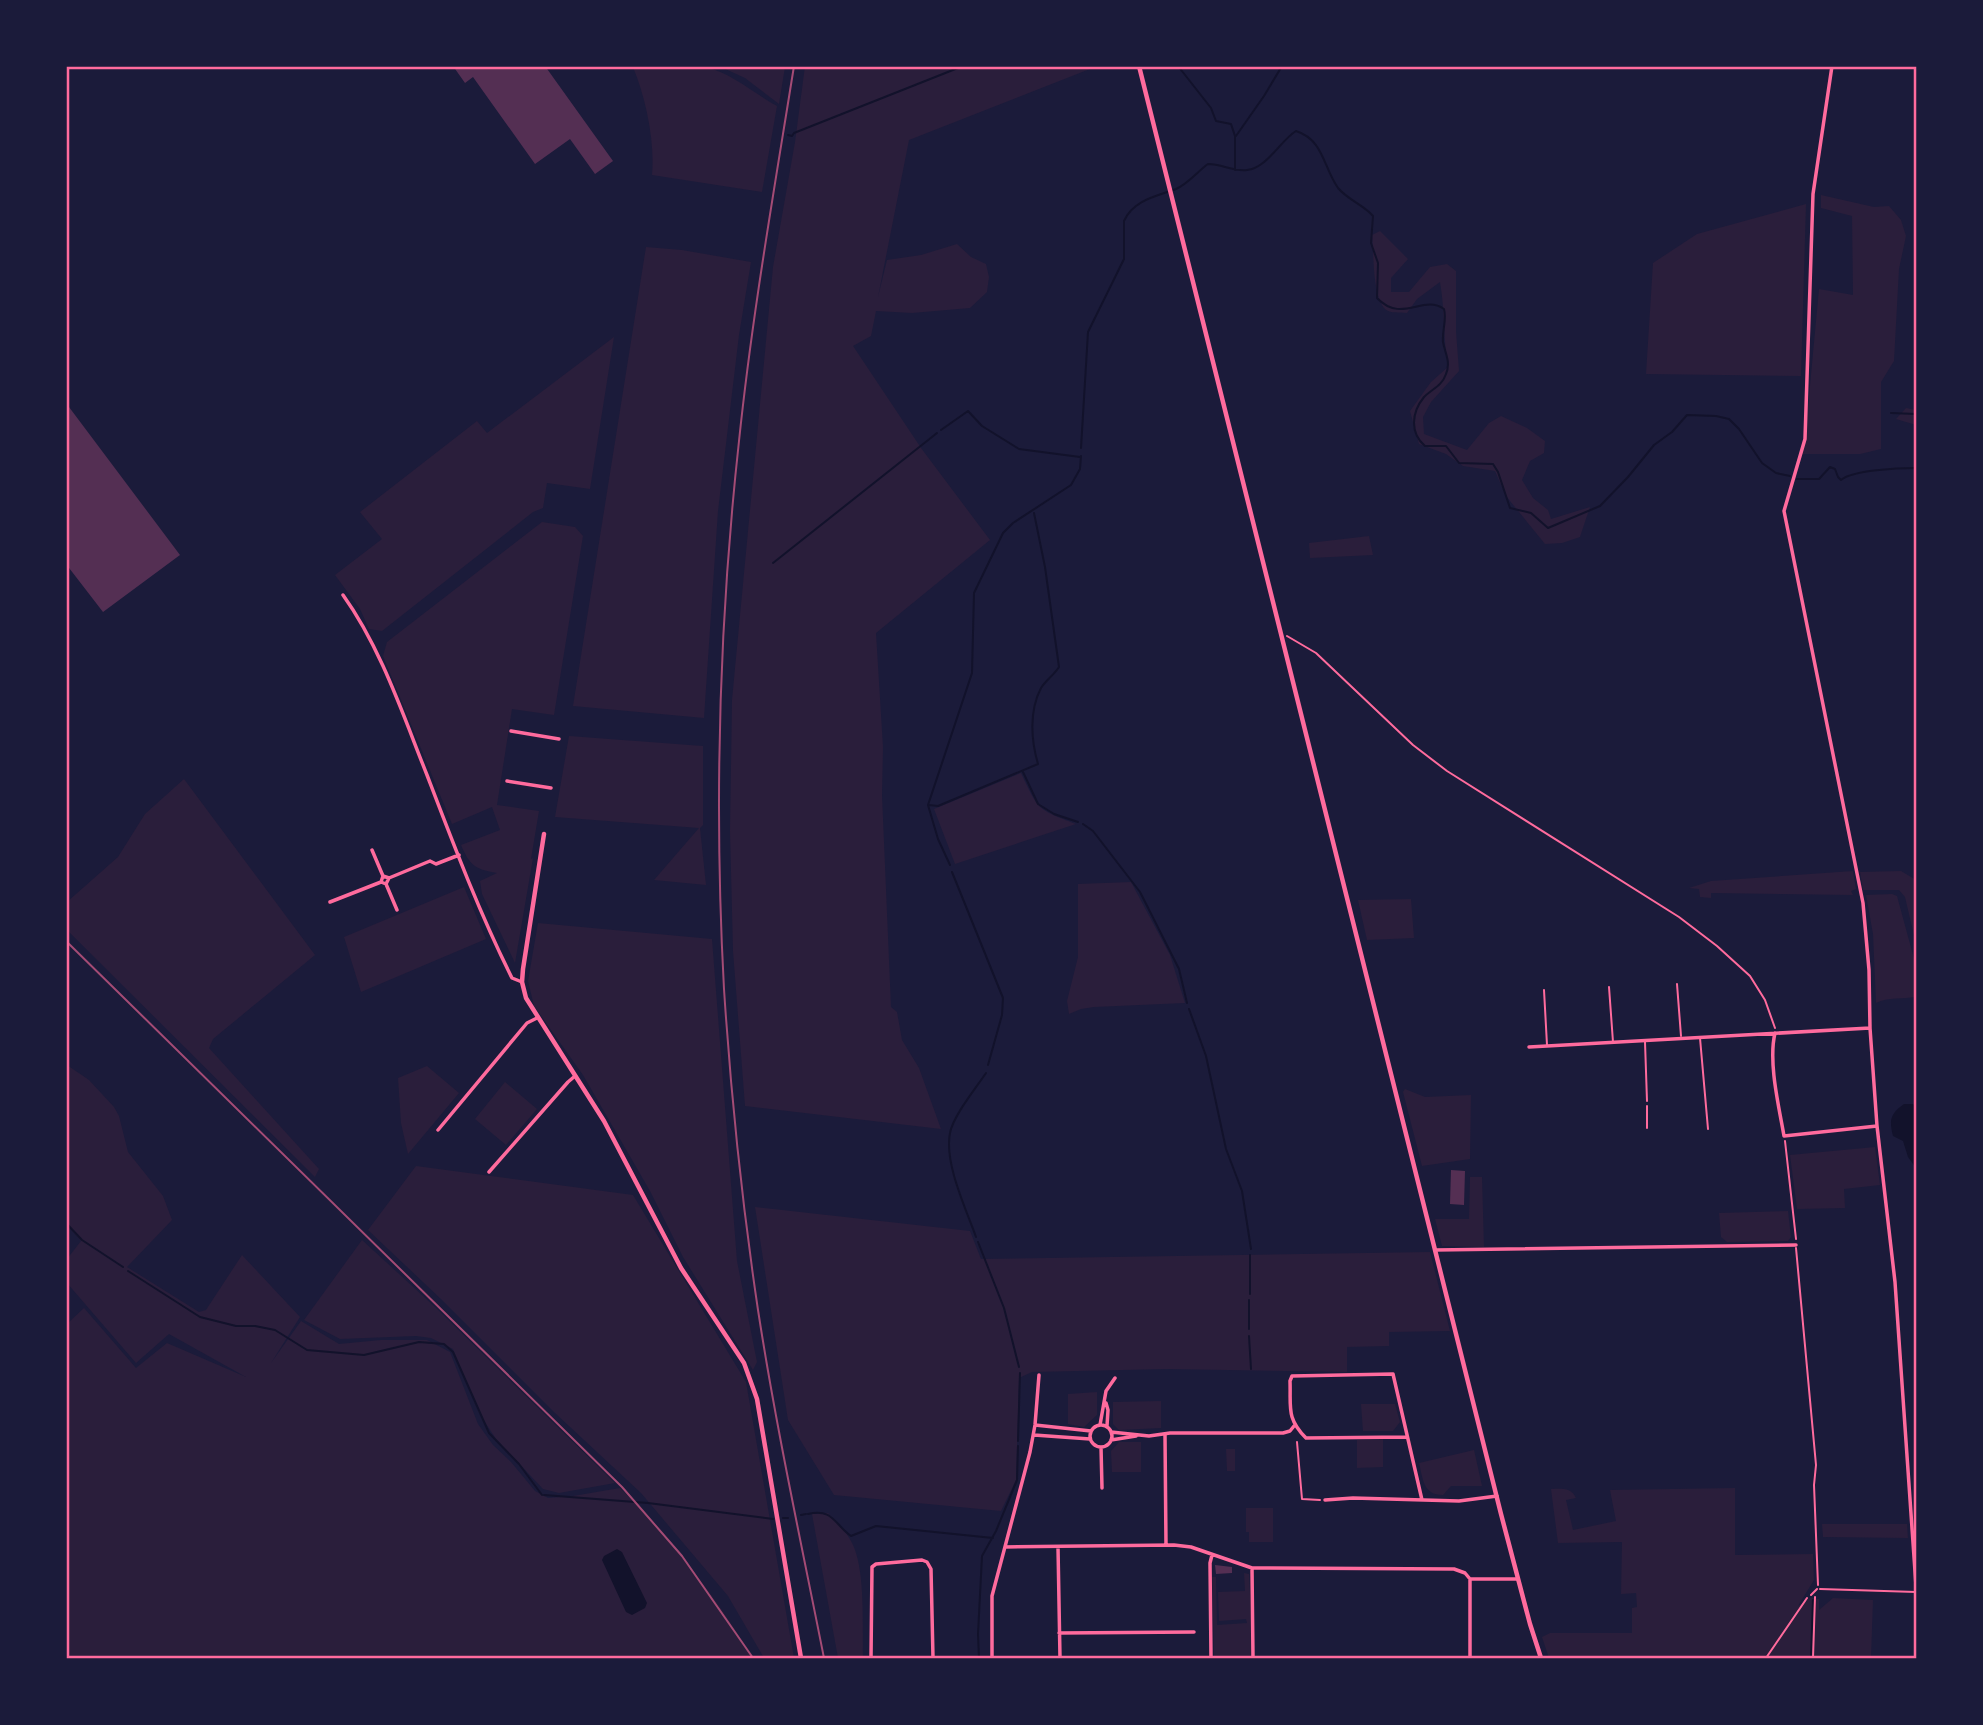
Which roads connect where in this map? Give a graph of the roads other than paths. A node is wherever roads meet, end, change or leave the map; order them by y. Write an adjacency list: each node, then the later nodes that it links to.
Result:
1 (1139, 66): 37 (street)
2 (1832, 66): 22 (street)
3 (344, 596): 10 (street)
4 (511, 731): 5 (street)
5 (559, 739)
6 (507, 781): 7 (street)
7 (551, 788)
8 (544, 834): 17 (street)
9 (372, 850): 11 (street)
10 (460, 855): 12 (street); 17 (street)
11 (383, 876): 12 (street); 13 (street)
12 (389, 878): 14 (street)
13 (381, 882): 14 (street); 15 (street)
14 (386, 884): 16 (street)
15 (330, 902)
16 (397, 910)
17 (522, 982): 21 (street)
18 (1677, 984): 25 (lane)
19 (1609, 987): 27 (lane)
20 (1544, 990): 29 (lane)
21 (537, 1018): 30 (street); 34 (street)
22 (1870, 1028): 23 (street); 32 (street)
23 (1775, 1032): 24 (street); 32 (street)
24 (1700, 1037): 25 (street); 33 (lane)
25 (1681, 1038): 26 (street)
26 (1645, 1041): 27 (street); 31 (lane)
27 (1613, 1043): 29 (street)
28 (1529, 1047): 29 (street)
29 (1547, 1047)
30 (575, 1076): 35 (street); 72 (street)
31 (1647, 1101)
32 (1877, 1126): 65 (street)
33 (1708, 1129)
34 (438, 1130)
35 (489, 1172)
36 (1796, 1245): 37 (street)
37 (1436, 1250): 55 (street)
38 (1039, 1375): 41 (street)
39 (1115, 1378): 40 (street)
40 (1105, 1401): 42 (street); 44 (street)
41 (1035, 1425): 45 (street); 48 (street)
42 (1100, 1425): 44 (street); 45 (street)
43 (1294, 1426): 47 (street); 50 (street); 50 (street)
44 (1107, 1427): 46 (street)
45 (1091, 1431): 51 (street)
46 (1111, 1432): 49 (street); 52 (street)
47 (1165, 1434): 49 (street); 58 (street)
48 (1034, 1435): 51 (street); 59 (street)
49 (1138, 1436): 52 (street)
50 (1407, 1437): 57 (street)
51 (1090, 1439): 53 (street)
52 (1111, 1440): 53 (street)
53 (1101, 1447): 54 (street)
54 (1101, 1488)
55 (1497, 1496): 57 (street); 64 (street)
56 (1325, 1500): 57 (street)
57 (1422, 1500)
58 (1166, 1545): 60 (street); 61 (street)
59 (1004, 1547): 60 (street); 75 (street)
60 (1058, 1547): 71 (street)
61 (1212, 1555): 62 (street); 70 (street)
62 (1252, 1568): 63 (street); 78 (street)
63 (1470, 1579): 64 (street); 79 (street)
64 (1518, 1579): 80 (street)
65 (1916, 1586)
66 (1818, 1589): 67 (lane)
67 (1811, 1595)
68 (1194, 1632): 71 (street)
69 (1203, 1632): 70 (street)
70 (1210, 1632): 77 (street)
71 (1059, 1633): 76 (street)
72 (801, 1658)
73 (871, 1658): 74 (street)
74 (933, 1658)
75 (992, 1658)
76 (1059, 1658)
77 (1211, 1658)
78 (1253, 1658)
79 (1470, 1658)
80 (1541, 1658)

